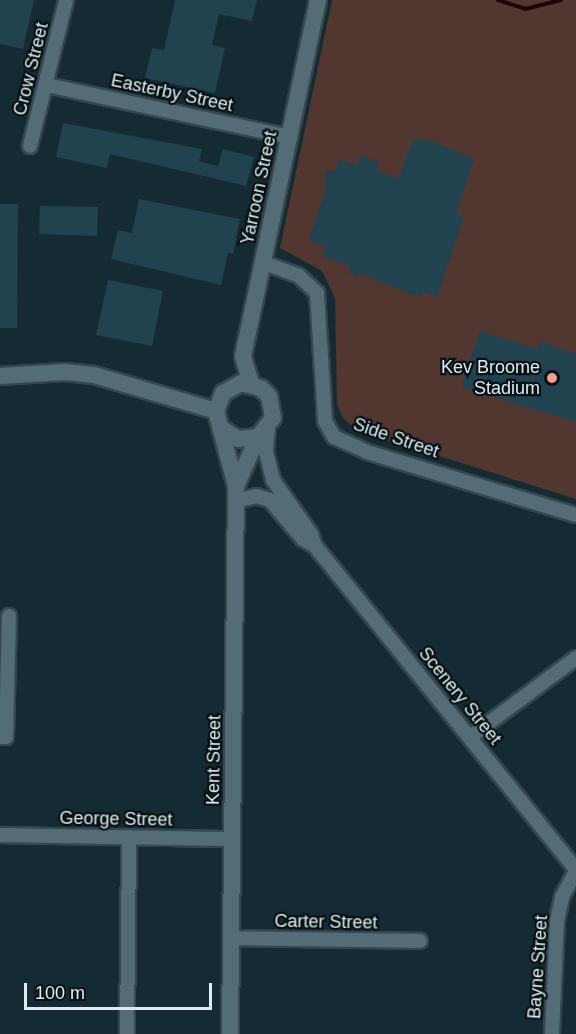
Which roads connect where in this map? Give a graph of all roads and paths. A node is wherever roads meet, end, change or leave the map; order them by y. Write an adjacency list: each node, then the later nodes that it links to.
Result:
1 (66, 0): 3 (street, Crow Street)
2 (318, 0): 4 (street, Yarroon Street)
3 (47, 85): 4 (street, Easterby Street); 5 (street, Crow Street)
4 (290, 137): 6 (street, Yarroon Street)
5 (30, 146)
6 (264, 263): 8 (street, Yarroon Street); 13 (street, Side Street)
7 (0, 376): 9 (street)
8 (251, 384): 9 (street); 11 (street)
9 (216, 411): 10 (street)
10 (221, 428): 11 (street); 12 (street, Kent Street)
11 (263, 432): 12 (street, Kent Street); 14 (street, Scenery Street)
12 (236, 493): 14 (street, Scenery Street); 21 (street, Kent Street)
13 (576, 514)
14 (315, 546): 18 (street, Scenery Street)
15 (9, 616): 17 (street)
16 (576, 658): 18 (street)
17 (0, 737)
18 (470, 737): 22 (street, Scenery Street)
19 (0, 836): 20 (street, George Street)
20 (129, 837): 21 (street, George Street); 25 (street)
21 (232, 839): 23 (street, Kent Street)
22 (576, 871): 27 (street, Bayne Street)
23 (231, 938): 24 (street, Carter Street); 26 (street, Kent Street)
24 (420, 941)
25 (127, 1034)
26 (230, 1034)
27 (552, 1034)

